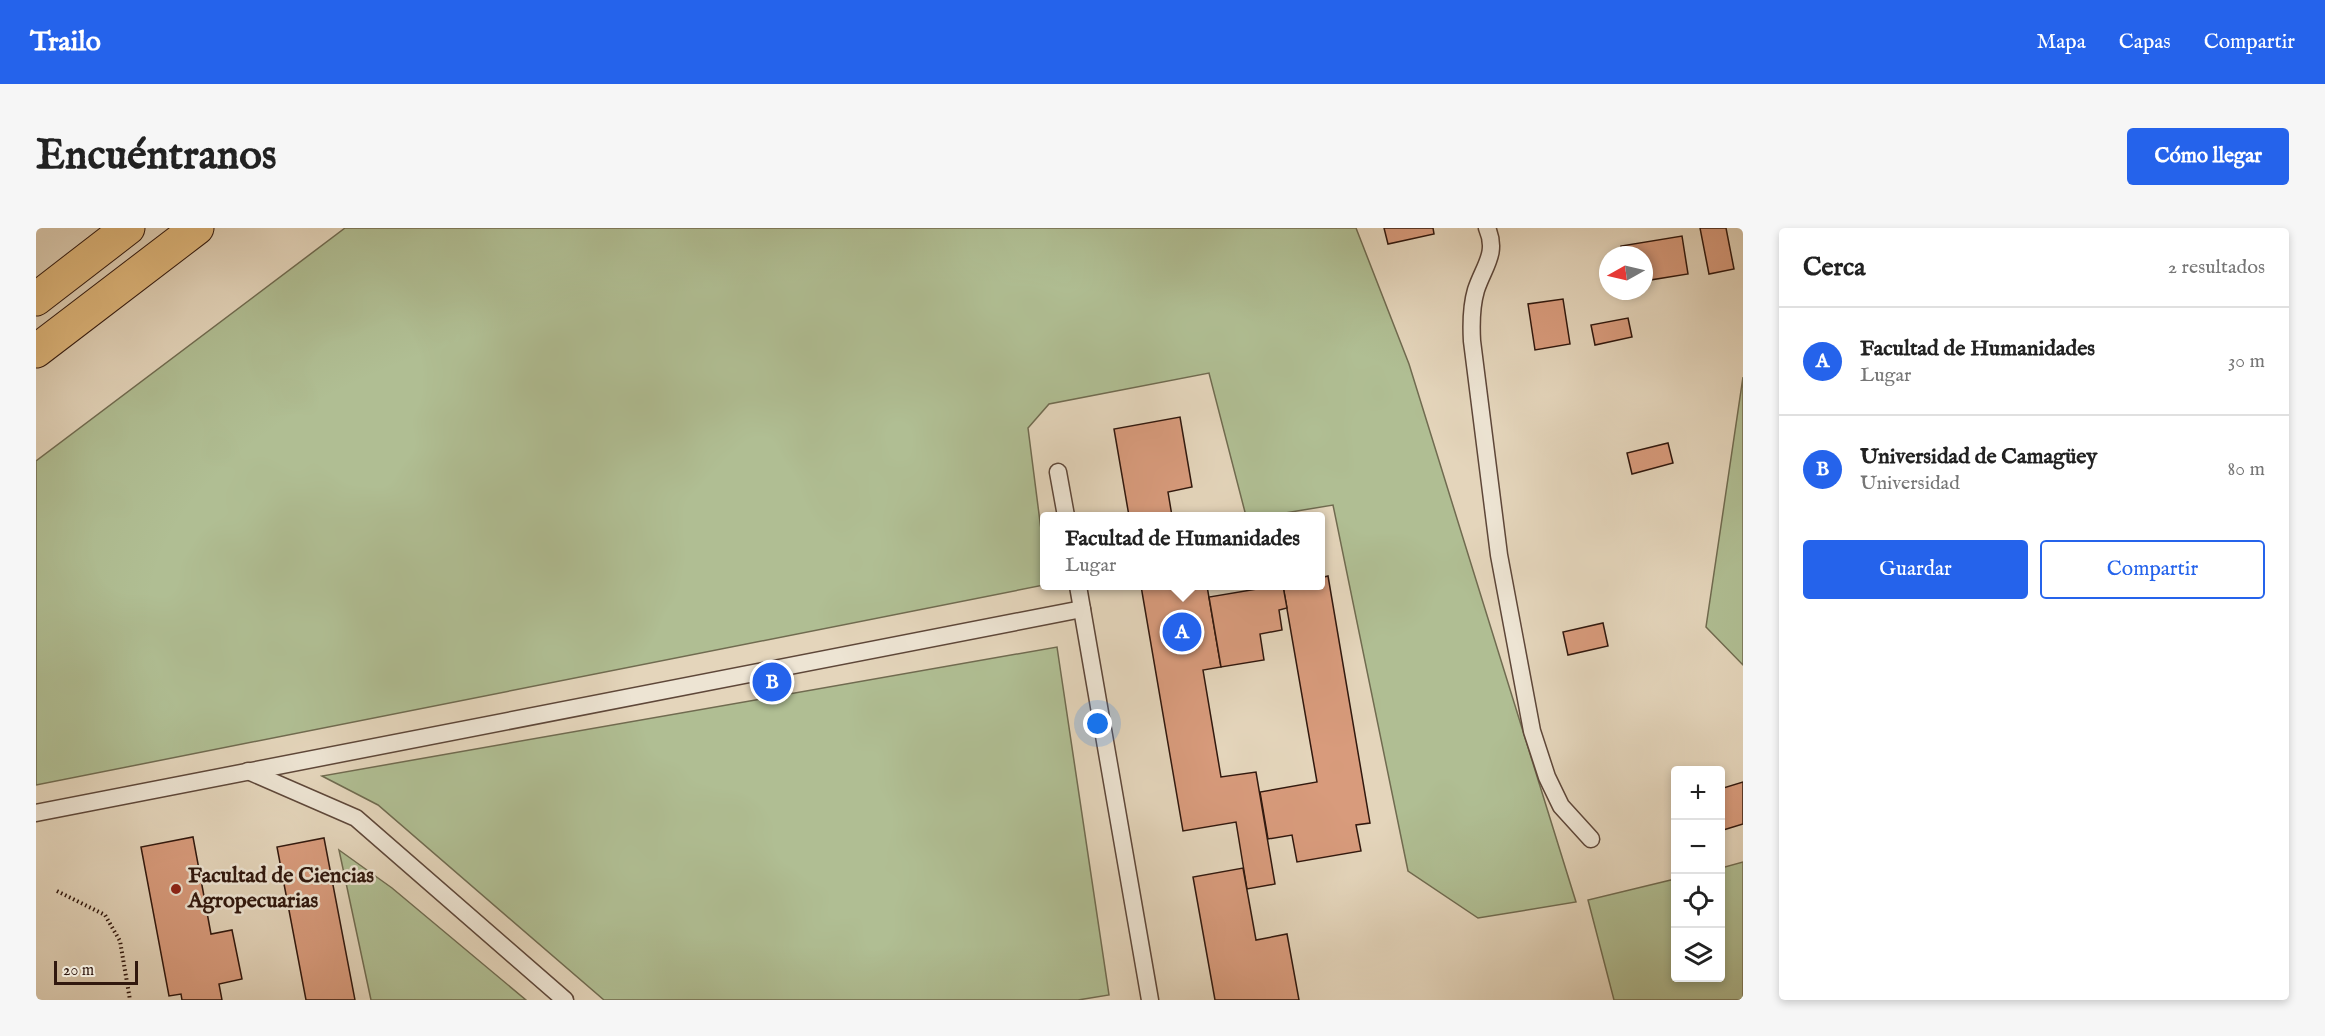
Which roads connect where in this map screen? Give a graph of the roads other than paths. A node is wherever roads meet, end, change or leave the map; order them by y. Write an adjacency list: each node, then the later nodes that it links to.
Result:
1 (128, 228): 4 (highway)
2 (197, 228): 5 (highway)
3 (1487, 228): 12 (lane)
4 (36, 299)
5 (36, 351)
6 (1058, 472): 7 (lane)
7 (1065, 512)
8 (1079, 590): 9 (lane)
9 (1082, 609): 10 (lane); 14 (lane)
10 (248, 771): 11 (lane); 13 (lane)
11 (36, 813)
12 (1591, 839)
13 (565, 1000)
14 (1150, 1000)

